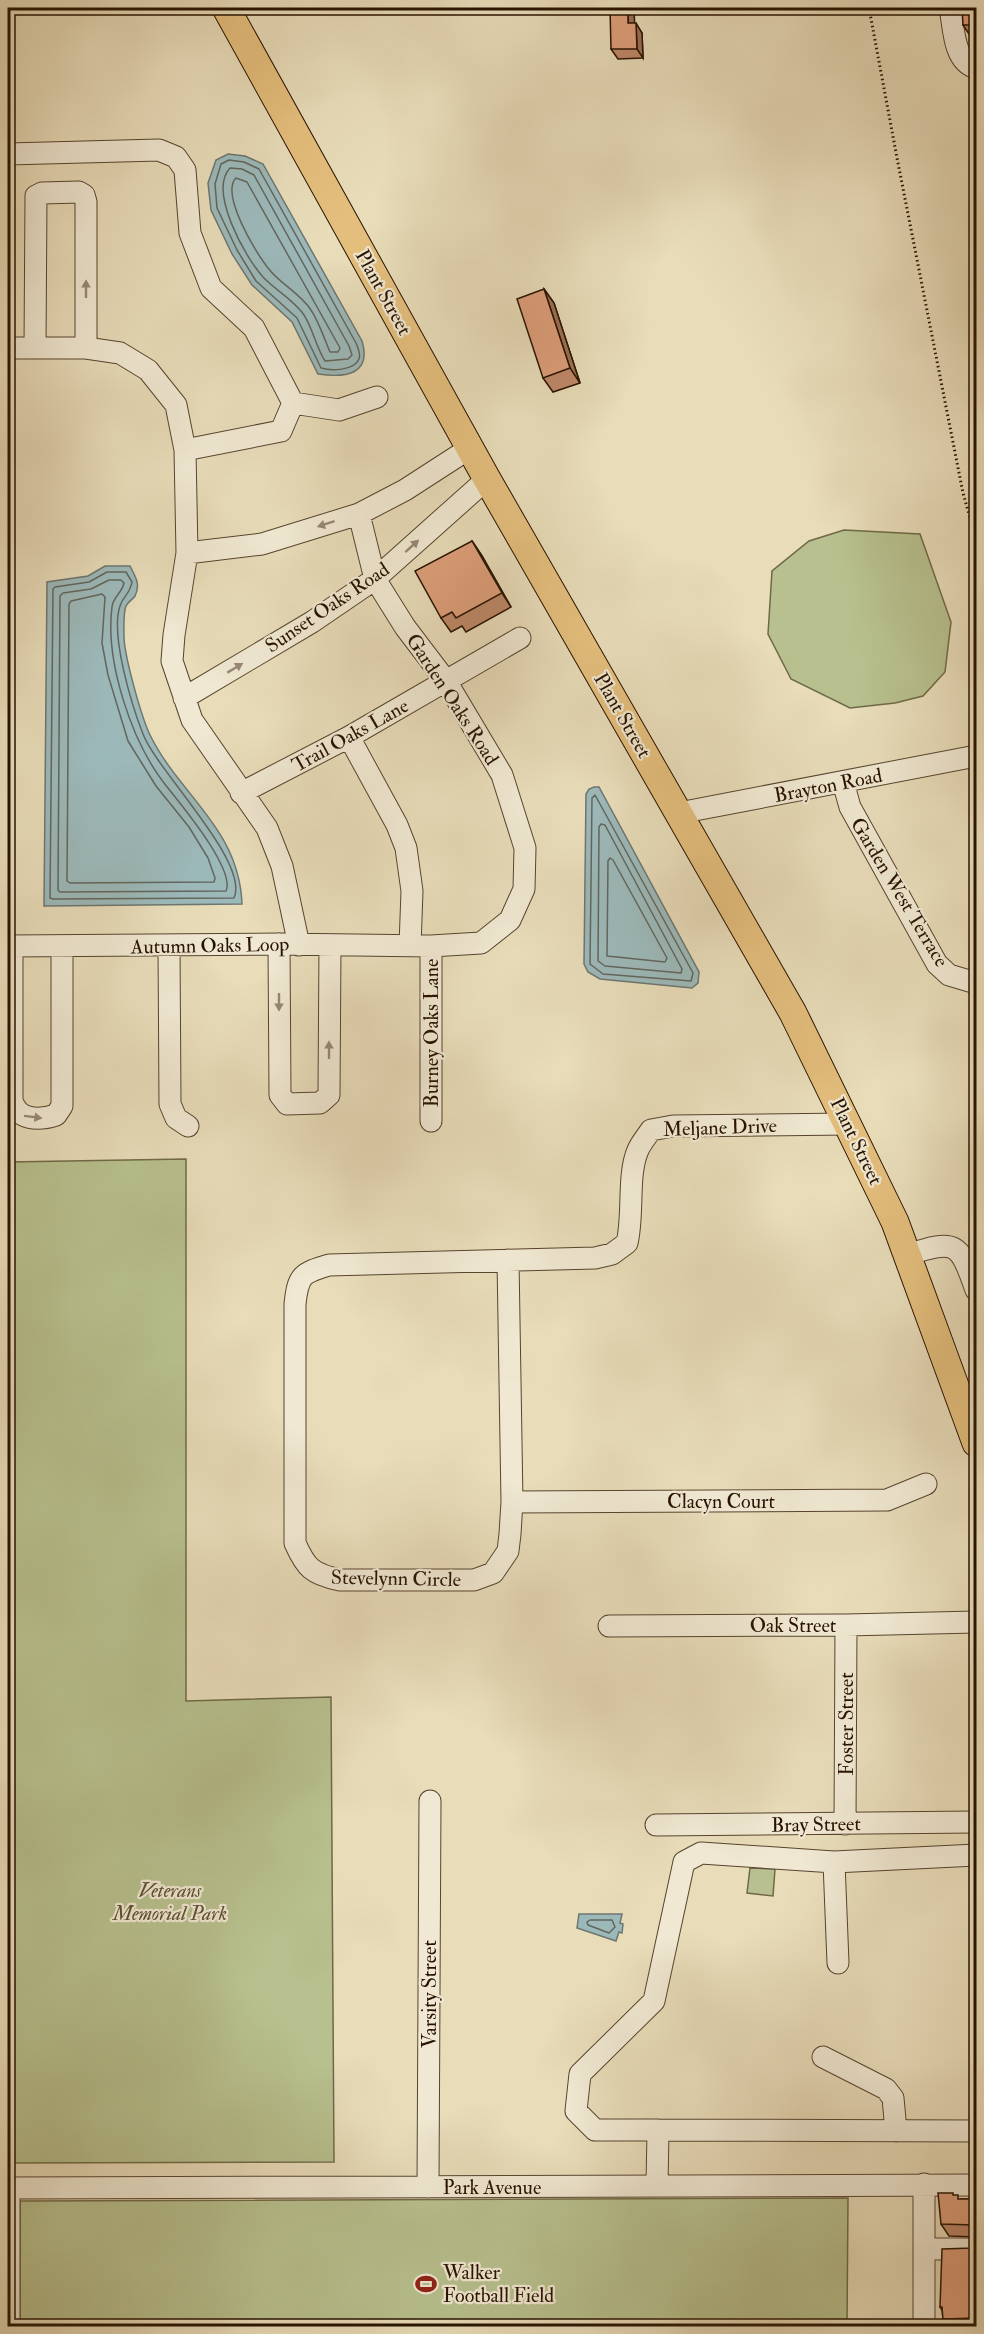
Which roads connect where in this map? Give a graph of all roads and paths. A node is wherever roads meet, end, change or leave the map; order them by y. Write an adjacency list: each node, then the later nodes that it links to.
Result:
1 (226, 8): 11 (main road, Plant Street)
2 (869, 8): 15 (path)
3 (950, 8): 4 (street)
4 (976, 68)
5 (8, 154): 10 (street)
6 (8, 348): 7 (street, Autumn Oaks Loop)
7 (35, 348): 8 (street, Autumn Oaks Loop); 8 (street, one-way to 7)
8 (86, 348): 12 (street, Autumn Oaks Loop)
9 (377, 397): 10 (street)
10 (293, 403): 12 (street)
11 (470, 448): 13 (main road, Plant Street); 14 (street)
12 (185, 450): 16 (street, Autumn Oaks Loop)
13 (487, 479): 17 (street, Sunset Oaks Road, one-way to 13); 25 (main road, Plant Street)
14 (359, 514): 16 (street, one-way to 16); 17 (street, Garden Oaks Road)
15 (976, 539)
16 (187, 553): 20 (street, Autumn Oaks Loop)
17 (375, 579): 19 (street, Garden Oaks Road); 20 (street, Sunset Oaks Road, one-way to 17)
18 (520, 639): 19 (street, Trail Oaks Lane)
19 (446, 681): 21 (street, Trail Oaks Lane); 31 (street, Garden Oaks Road)
20 (184, 698): 24 (street, Autumn Oaks Loop)
21 (349, 737): 24 (street, Trail Oaks Lane); 31 (street, Burney Oaks Lane)
22 (976, 756): 23 (street, Brayton Road)
23 (843, 782): 25 (street, Brayton Road); 32 (street, Garden West Terrace)
24 (241, 793): 26 (street, Autumn Oaks Loop)
25 (679, 813): 34 (main road, Plant Street)
26 (289, 944): 27 (street, Autumn Oaks Loop); 28 (street, Garden Oaks Road); 28 (street, one-way to 28)
27 (169, 945): 30 (street, Autumn Oaks Loop); 35 (street)
28 (330, 945): 31 (street, Garden Oaks Road)
29 (10, 946): 30 (street, Autumn Oaks Loop); 30 (street, one-way to 30)
30 (62, 946)
31 (420, 946): 33 (street, Burney Oaks Lane)
32 (976, 983)
33 (431, 1120)
34 (849, 1124): 36 (main road, Plant Street); 37 (street, Meljane Drive)
35 (188, 1126)
36 (907, 1255): 38 (street); 39 (main road, Plant Street)
37 (508, 1260): 41 (street, Stevelynn Circle); 41 (street, Stevelynn Circle)
38 (976, 1290)
39 (975, 1434)
40 (926, 1484): 41 (street, Clacyn Court)
41 (512, 1502)
42 (976, 1622): 43 (street, Oak Street)
43 (846, 1625): 44 (street, Oak Street); 47 (street, Foster Street)
44 (609, 1626)
45 (430, 1801): 59 (street, Varsity Street)
46 (976, 1822): 47 (street, Bray Street)
47 (845, 1824): 48 (street, Bray Street)
48 (657, 1825)
49 (976, 1856): 50 (street)
50 (834, 1862): 51 (street); 53 (street)
51 (838, 1963)
52 (823, 2057): 54 (street)
53 (658, 2130): 54 (street); 58 (street)
54 (896, 2131): 55 (street)
55 (976, 2131)
56 (924, 2184): 57 (street, Park Avenue); 58 (street, Park Avenue); 61 (street)
57 (976, 2185)
58 (657, 2186): 59 (street, Park Avenue)
59 (428, 2187): 60 (street, Park Avenue)
60 (8, 2188): 63 (street)
61 (924, 2249): 62 (street); 64 (street)
62 (976, 2249)
63 (9, 2326)
64 (924, 2326)

